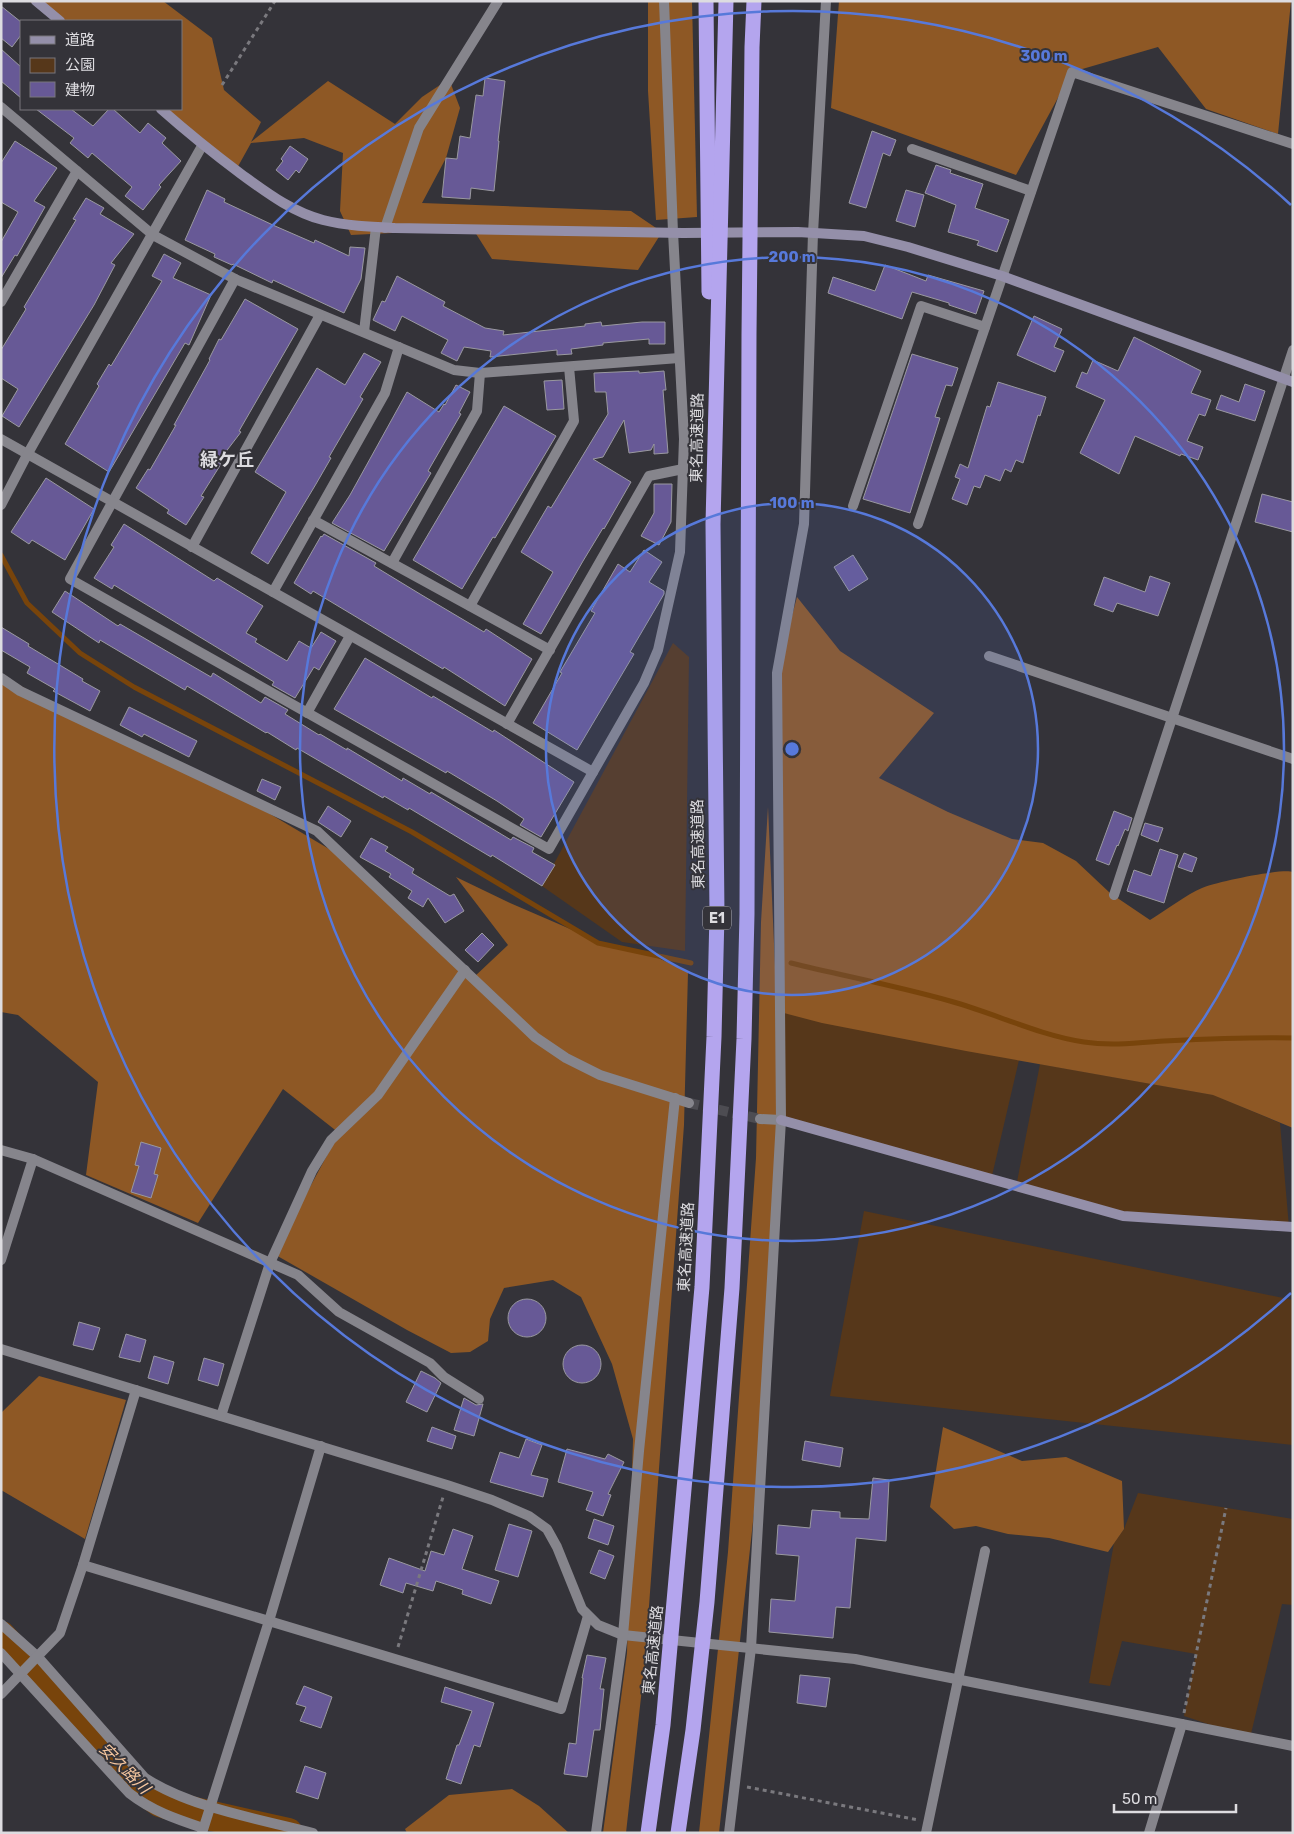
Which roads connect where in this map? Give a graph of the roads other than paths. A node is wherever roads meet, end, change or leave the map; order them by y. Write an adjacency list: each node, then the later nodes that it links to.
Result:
1 (36, 1): 8 (street)
2 (498, 1): 16 (street)
3 (664, 1): 17 (street)
4 (706, 1): 39 (highway)
5 (726, 1): 39 (highway, 東名高速道路 / E1)
6 (754, 1): 89 (highway, E1)
7 (826, 1): 18 (street)
8 (59, 20)
9 (162, 110): 12 (street)
10 (2, 111): 14 (street)
11 (1293, 144): 15 (street)
12 (202, 146): 16 (street); 19 (street)
13 (912, 149): 15 (street)
14 (77, 170): 19 (street); 22 (street)
15 (1031, 191): 20 (street)
16 (381, 227): 17 (street); 25 (street)
17 (678, 232): 18 (street); 28 (street)
18 (813, 233): 20 (street); 59 (street)
19 (152, 235): 21 (street); 33 (street)
20 (1002, 276): 24 (street); 31 (street)
21 (235, 279): 23 (street); 35 (street)
22 (1, 302)
23 (320, 315): 25 (street); 41 (street)
24 (985, 326): 37 (street); 40 (street)
25 (364, 332): 26 (street)
26 (399, 347): 30 (street); 38 (street)
27 (1293, 350): 31 (street)
28 (679, 358): 29 (street); 34 (street)
29 (569, 367): 30 (street); 44 (street)
30 (480, 373): 42 (street)
31 (1288, 380): 50 (street)
32 (1, 439): 33 (street)
33 (28, 454): 35 (street); 36 (street)
34 (683, 469): 46 (street); 53 (street)
35 (112, 502): 41 (street); 49 (street)
36 (1, 505)
37 (853, 506)
38 (313, 520): 42 (street); 43 (street)
39 (713, 524): 88 (highway, 東名高速道路 / E1)
40 (918, 524)
41 (192, 547): 43 (street)
42 (392, 563): 44 (street)
43 (273, 592): 45 (street)
44 (470, 606): 46 (street)
45 (350, 636): 49 (street); 51 (street)
46 (550, 650): 51 (street)
47 (989, 656): 50 (street)
48 (1, 678): 55 (street)
49 (307, 713): 53 (street)
50 (1171, 718): 52 (street); 54 (street)
51 (507, 724): 53 (street)
52 (1293, 759)
53 (593, 772)
54 (1114, 894)
55 (464, 970): 56 (street); 64 (street)
56 (675, 1098): 57 (street); 75 (street)
57 (689, 1103)
58 (760, 1119): 59 (street)
59 (781, 1120): 62 (street); 76 (street)
60 (1, 1150): 61 (street)
61 (33, 1159): 63 (street); 64 (street)
62 (1293, 1227)
63 (1, 1260)
64 (270, 1263): 67 (street); 68 (street)
65 (1, 1349): 66 (street)
66 (136, 1390): 68 (street); 71 (street)
67 (479, 1399)
68 (221, 1416): 69 (street)
69 (320, 1446): 72 (street); 73 (street)
70 (985, 1551): 80 (street)
71 (83, 1565): 73 (street); 78 (street)
72 (588, 1616): 73 (street); 75 (street)
73 (268, 1621): 84 (street)
74 (1, 1624): 78 (street)
75 (623, 1635): 76 (street); 87 (street)
76 (751, 1648): 80 (street); 90 (street)
77 (1, 1653): 79 (street)
78 (38, 1657): 79 (street); 84 (street)
79 (21, 1674): 81 (street); 85 (street)
80 (958, 1679): 82 (street); 91 (street)
81 (1, 1694)
82 (1182, 1724): 83 (street); 92 (street)
83 (1293, 1746)
84 (210, 1806): 85 (street); 86 (street)
85 (203, 1831)
86 (313, 1833)
87 (596, 1833)
88 (648, 1833)
89 (678, 1833)
90 (729, 1833)
91 (926, 1833)
92 (1149, 1833)

